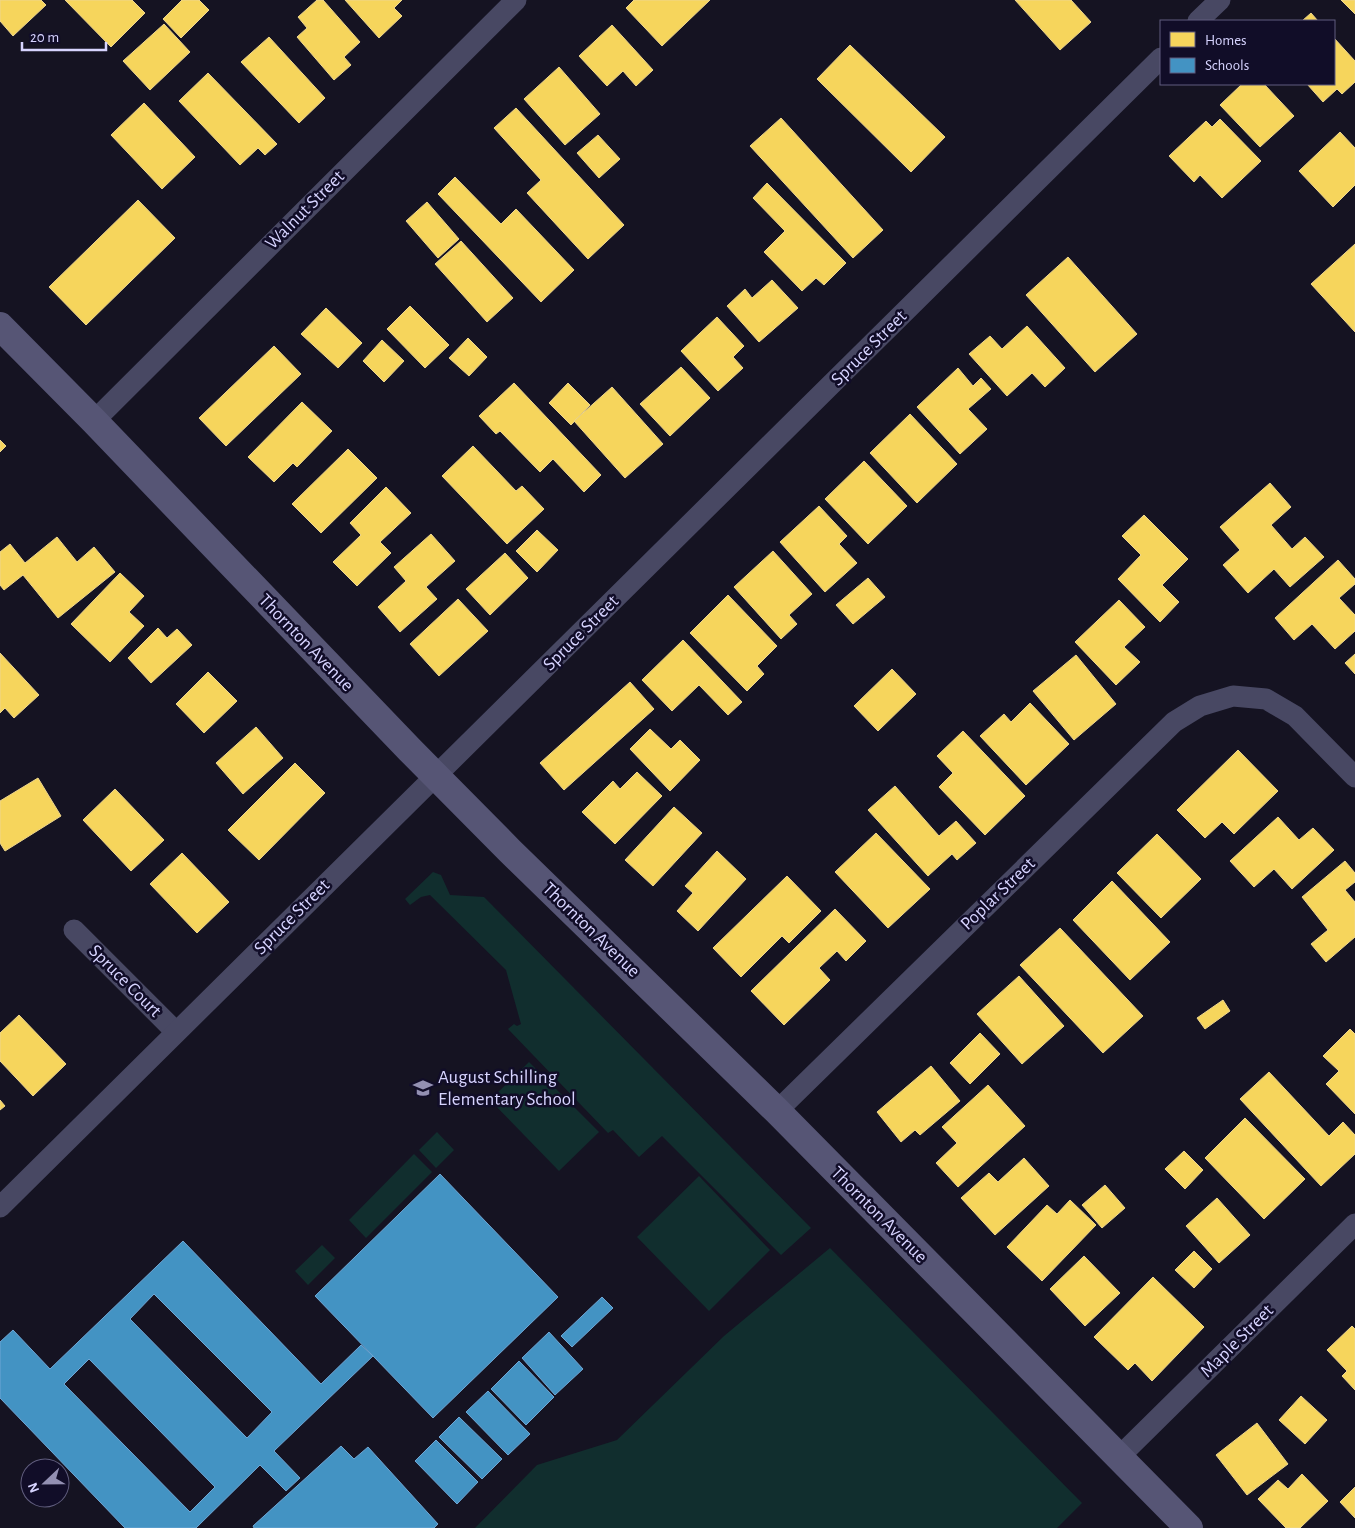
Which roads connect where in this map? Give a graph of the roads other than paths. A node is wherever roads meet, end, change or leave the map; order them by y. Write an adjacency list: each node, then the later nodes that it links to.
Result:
1 (516, 0): 6 (street, Walnut Street)
2 (1220, 0): 3 (street)
3 (1199, 20)
4 (1160, 59): 7 (street, Spruce Street)
5 (0, 326): 6 (main road, Thornton Avenue)
6 (94, 421): 7 (main road, Thornton Avenue)
7 (436, 776): 10 (street, Spruce Street); 11 (main road, Thornton Avenue)
8 (1355, 778): 11 (street, Poplar Street)
9 (74, 930): 10 (street, Spruce Court)
10 (176, 1032): 12 (street, Spruce Street)
11 (777, 1112): 14 (main road, Thornton Avenue)
12 (0, 1207)
13 (1355, 1224): 14 (street, Maple Street)
14 (1118, 1457): 15 (main road, Thornton Avenue)
15 (1189, 1528)

